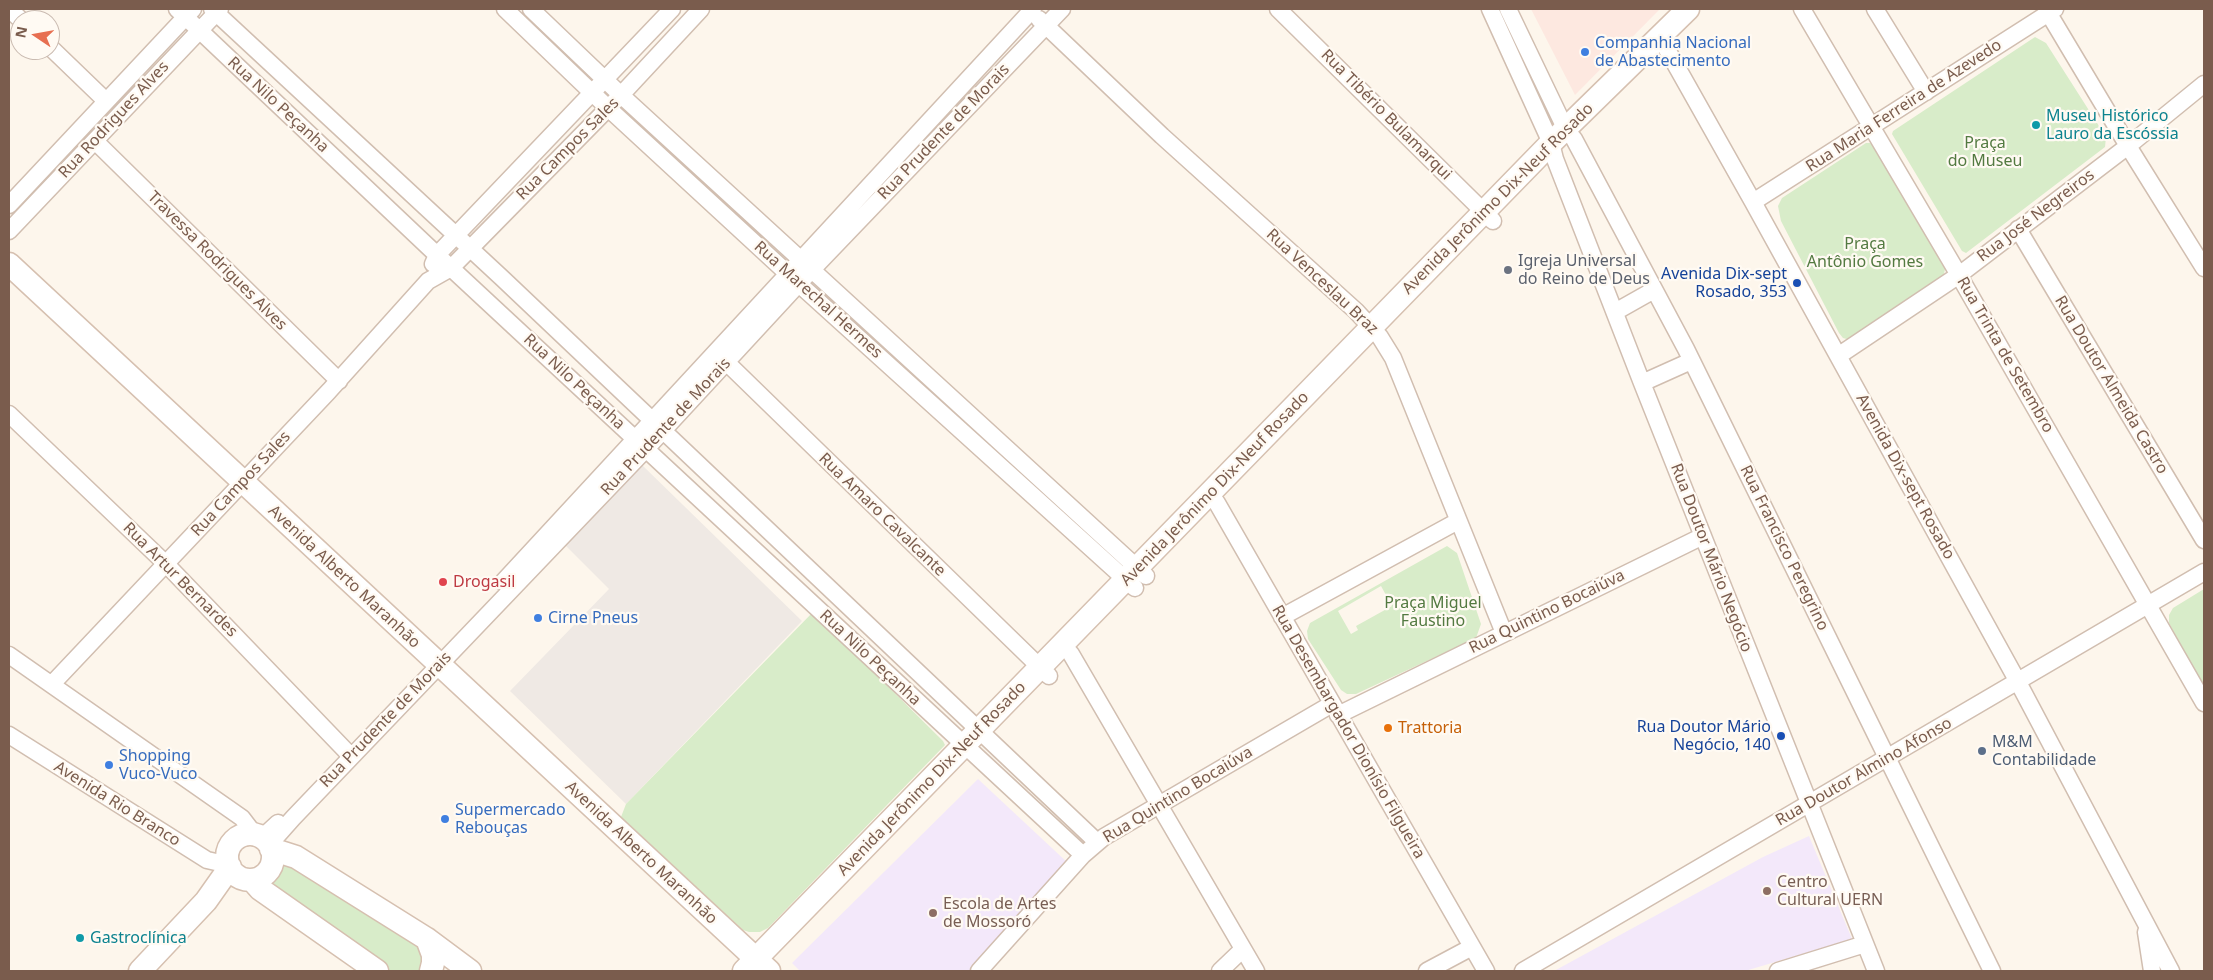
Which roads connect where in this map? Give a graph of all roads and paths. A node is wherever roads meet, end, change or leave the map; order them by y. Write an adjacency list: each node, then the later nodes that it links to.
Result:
1 (505, 9): 24 (street, Rua Marechal Hermes)
2 (531, 9): 21 (street, Rua Marechal Hermes)
3 (672, 9): 21 (street, Rua Campos Sales)
4 (701, 9): 25 (street, Rua Campos Sales)
5 (1031, 9): 17 (street, Rua Venceslau Braz); 41 (street, Rua Prudente de Morais)
6 (1062, 9): 17 (street, Rua Prudente de Morais)
7 (1278, 9): 34 (street, Rua Tibério Bulamarqui)
8 (1490, 9): 30 (street)
9 (1508, 9): 30 (street)
10 (1688, 9): 19 (main road, Avenida Jerônimo Dix-Neuf Rosado)
11 (1705, 9): 19 (main road, Avenida Jerônimo Dix-Neuf Rosado)
12 (1802, 9): 28 (street, Rua Trinta de Setembro)
13 (1875, 9): 23 (street)
14 (216, 10): 18 (street, Rua Rodrigues Alves); 37 (street, Rua Nilo Peçanha)
15 (2050, 10): 23 (street, Rua Maria Ferreira de Azevedo); 31 (street)
16 (185, 11): 18 (street, Rua Nilo Peçanha); 26 (street, Rua Rodrigues Alves)
17 (1046, 25): 41 (street, Rua Prudente de Morais); 49 (street, Rua Venceslau Braz)
18 (199, 30): 29 (street, Rua Rodrigues Alves); 39 (street, Rua Nilo Peçanha)
19 (1663, 42): 30 (main road, Avenida Jerônimo Dix-Neuf Rosado); 32 (street, Avenida Dix-sept Rosado)
20 (60, 57): 26 (street)
21 (605, 80): 24 (street, Rua Campos Sales); 25 (street, Rua Marechal Hermes)
22 (2204, 84): 31 (street, Rua José Negreiros)
23 (1926, 92): 28 (street, Rua Maria Ferreira de Azevedo)
24 (592, 93): 27 (street, Rua Marechal Hermes); 37 (street, Rua Campos Sales)
25 (621, 95): 27 (street, Rua Campos Sales); 41 (street, Rua Marechal Hermes)
26 (106, 101): 33 (street, Rua Rodrigues Alves)
27 (608, 108): 38 (street, Rua Campos Sales); 45 (street, Rua Marechal Hermes)
28 (1872, 127): 32 (street, Rua Maria Ferreira de Azevedo); 44 (street, Rua Trinta de Setembro)
29 (95, 141): 36 (street, Rua Rodrigues Alves); 53 (street, Travessa Rodrigues Alves)
30 (1562, 143): 34 (main road, Avenida Jerônimo Dix-Neuf Rosado); 47 (street, Rua Francisco Peregrino); 48 (street, Rua Doutor Mário Negócio)
31 (2128, 146): 35 (street, Rua José Negreiros); 43 (street)
32 (1753, 202): 50 (street, Avenida Dix-sept Rosado)
33 (9, 205)
34 (1489, 217): 49 (main road, Avenida Jerônimo Dix-Neuf Rosado)
35 (2018, 229): 44 (street, Rua José Negreiros); 62 (street, Rua Doutor Almeida Castro)
36 (9, 232)
37 (455, 236): 38 (street, Rua Nilo Peçanha); 39 (street, Rua Campos Sales)
38 (469, 249): 42 (street, Rua Campos Sales); 56 (street, Rua Nilo Peçanha)
39 (436, 255): 42 (street, Rua Nilo Peçanha); 46 (street, Rua Campos Sales)
40 (9, 264): 58 (main road, Avenida Alberto Maranhão)
41 (806, 264): 45 (street, Rua Prudente de Morais); 65 (street, Rua Marechal Hermes)
42 (451, 268): 46 (street, Rua Campos Sales); 57 (street, Rua Nilo Peçanha)
43 (2204, 268)
44 (1959, 275): 50 (street, Rua José Negreiros); 66 (street, Rua Trinta de Setembro)
45 (793, 278): 51 (street, Rua Prudente de Morais); 65 (street, Rua Marechal Hermes)
46 (428, 281): 53 (street, Rua Campos Sales)
47 (1654, 290): 48 (street); 52 (street, Rua Francisco Peregrino)
48 (1615, 312): 54 (street, Rua Doutor Mário Negócio)
49 (1376, 332): 59 (main road, Avenida Jerônimo Dix-Neuf Rosado); 60 (street, Rua Venceslau Braz)
50 (1838, 356): 73 (street, Avenida Dix-sept Rosado)
51 (721, 357): 56 (street, Rua Prudente de Morais); 72 (street, Rua Amaro Cavalcante)
52 (1691, 361): 54 (street); 80 (street, Rua Francisco Peregrino)
53 (339, 381): 58 (street, Rua Campos Sales)
54 (1642, 383): 61 (street, Rua Doutor Mário Negócio)
55 (9, 414): 63 (street, Rua Artur Bernardes)
56 (658, 426): 57 (street, Rua Prudente de Morais); 78 (street, Rua Nilo Peçanha)
57 (641, 444): 71 (street, Rua Prudente de Morais); 78 (street, Rua Nilo Peçanha)
58 (243, 482): 63 (street, Rua Campos Sales); 71 (main road, Avenida Alberto Maranhão)
59 (1214, 499): 65 (main road, Avenida Jerônimo Dix-Neuf Rosado); 67 (street, Rua Desembargador Dionísio Filgueira)
60 (1458, 521): 67 (street); 68 (street, Rua Venceslau Braz)
61 (1703, 536): 68 (street, Rua Quintino Bocaiúva); 82 (street, Rua Doutor Mário Negócio)
62 (2204, 540)
63 (166, 564): 74 (street, Rua Campos Sales); 79 (street, Rua Artur Bernardes)
64 (2204, 572): 66 (street, Rua Doutor Almino Afonso)
65 (1136, 578): 69 (main road, Avenida Jerônimo Dix-Neuf Rosado)
66 (2148, 605): 73 (street, Rua Doutor Almino Afonso); 75 (street, Rua Trinta de Setembro)
67 (1282, 617): 76 (street, Rua Desembargador Dionísio Filgueira)
68 (1504, 634): 76 (street, Rua Quintino Bocaiúva)
69 (1067, 649): 72 (main road, Avenida Jerônimo Dix-Neuf Rosado); 81 (street)
70 (9, 655): 74 (street)
71 (435, 662): 79 (street, Rua Prudente de Morais); 83 (street, Rua Prudente de Morais); 92 (main road, Avenida Alberto Maranhão)
72 (1044, 673): 78 (main road, Avenida Jerônimo Dix-Neuf Rosado)
73 (2018, 682): 80 (street, Rua Doutor Almino Afonso); 87 (street, Avenida Dix-sept Rosado)
74 (52, 684): 83 (street)
75 (2204, 702)
76 (1335, 710): 81 (street, Rua Quintino Bocaiúva); 90 (street, Rua Desembargador Dionísio Filgueira)
77 (9, 735): 86 (street, Avenida Rio Branco)
78 (976, 742): 84 (street, Rua Nilo Peçanha); 85 (street, Rua Nilo Peçanha); 92 (main road, Avenida Jerônimo Dix-Neuf Rosado)
79 (346, 751): 83 (street, Rua Prudente de Morais)
80 (1888, 758): 82 (street, Rua Doutor Almino Afonso); 106 (street, Rua Francisco Peregrino)
81 (1159, 805): 84 (street, Rua Quintino Bocaiúva); 91 (street)
82 (1808, 805): 89 (street, Rua Doutor Mário Negócio); 103 (street, Rua Doutor Almino Afonso)
83 (263, 841): 86 (main road); 86 (main road); 88 (main road)
84 (1097, 842): 85 (street, Rua Quintino Bocaiúva)
85 (1083, 855): 98 (street, Rua Quintino Bocaiúva)
86 (240, 873): 93 (main road); 94 (main road); 95 (main road, Avenida Rio Branco)
87 (2144, 920): 107 (street, Avenida Dix-sept Rosado); 108 (street, Avenida Dix-sept Rosado)
88 (426, 939): 96 (main road); 97 (main road)
89 (1865, 944): 104 (street); 105 (street, Rua Doutor Mário Negócio)
90 (1472, 947): 101 (street); 102 (street, Rua Desembargador Dionísio Filgueira)
91 (1243, 948): 99 (street); 100 (street)
92 (760, 969)
93 (140, 971)
94 (157, 971)
95 (377, 971)
96 (430, 971)
97 (470, 971)
98 (979, 971)
99 (1220, 971)
100 (1256, 971)
101 (1427, 971)
102 (1486, 971)
103 (1523, 971)
104 (1778, 971)
105 (1876, 971)
106 (1992, 971)
107 (2152, 971)
108 (2171, 971)

